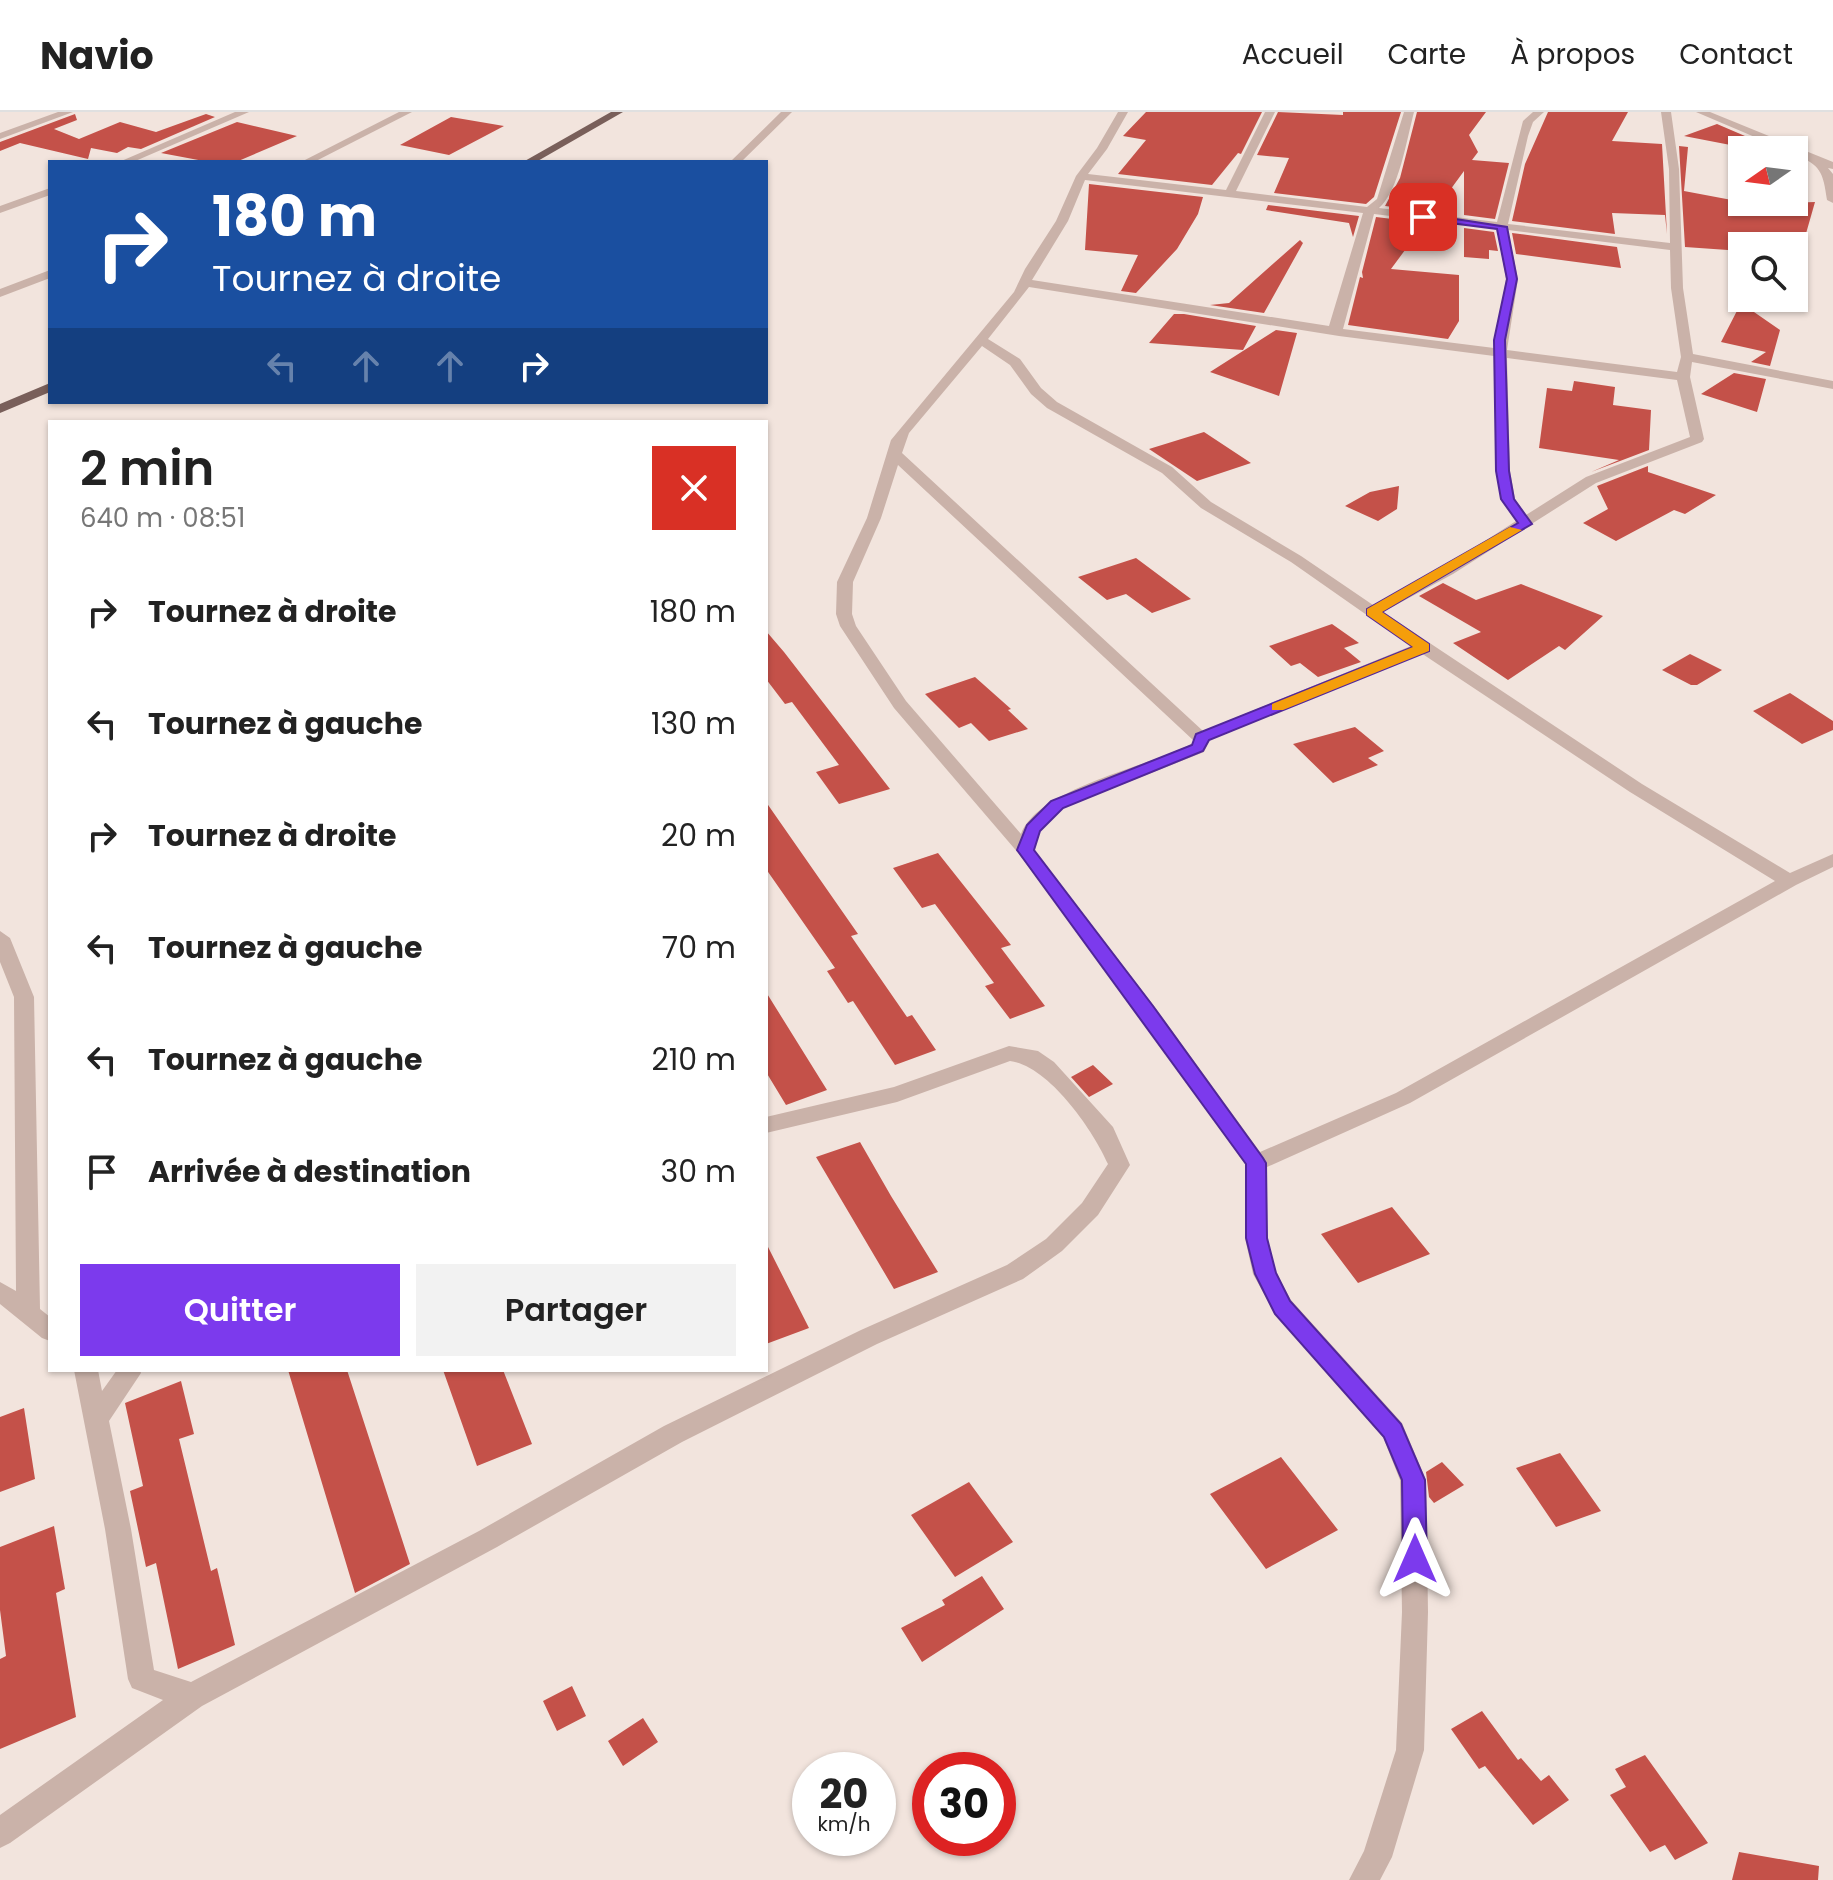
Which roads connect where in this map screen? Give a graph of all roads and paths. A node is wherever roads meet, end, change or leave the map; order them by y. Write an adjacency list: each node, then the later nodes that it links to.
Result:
1 (68, 112): 12 (street)
2 (244, 112): 13 (street)
3 (407, 112): 14 (street)
4 (618, 112): 15 (main road)
5 (787, 112): 16 (street)
6 (1123, 112): 18 (street)
7 (1270, 112): 20 (street)
8 (1409, 112): 23 (street)
9 (1539, 112): 24 (street)
10 (1666, 112): 25 (street)
11 (1701, 112): 17 (street)
12 (0, 136)
13 (129, 160)
14 (310, 160)
15 (532, 160)
16 (737, 160)
17 (1832, 173): 21 (street)
18 (1081, 176): 20 (street); 27 (street)
19 (48, 192): 22 (street)
20 (1229, 194): 23 (street)
21 (1833, 200)
22 (0, 210)
23 (1370, 210): 24 (street); 29 (street)
24 (1502, 227): 25 (street); 31 (street)
25 (1677, 247): 32 (street)
26 (48, 275): 28 (street)
27 (1026, 283): 29 (street); 30 (street)
28 (0, 293)
29 (1339, 332): 31 (street)
30 (982, 341): 37 (street); 39 (street)
31 (1500, 354): 33 (street); 38 (street)
32 (1687, 357): 33 (street); 34 (street)
33 (1683, 377): 38 (street)
34 (1833, 385)
35 (48, 388): 36 (main road)
36 (0, 409)
37 (895, 454): 41 (street); 42 (street)
38 (1525, 524): 39 (street)
39 (1372, 612): 40 (street)
40 (1423, 647): 41 (street); 44 (street)
41 (1201, 738): 42 (street)
42 (1025, 850): 47 (street)
43 (1833, 860): 44 (street)
44 (1789, 881): 47 (street)
45 (0, 938): 49 (street)
46 (768, 1125): 54 (street)
47 (1256, 1163): 56 (street)
48 (0, 1291): 49 (street)
49 (28, 1313): 50 (street)
50 (48, 1329)
51 (86, 1372): 53 (street)
52 (127, 1372): 53 (street)
53 (95, 1421): 54 (street)
54 (192, 1696): 55 (street)
55 (0, 1833)
56 (1364, 1880)

